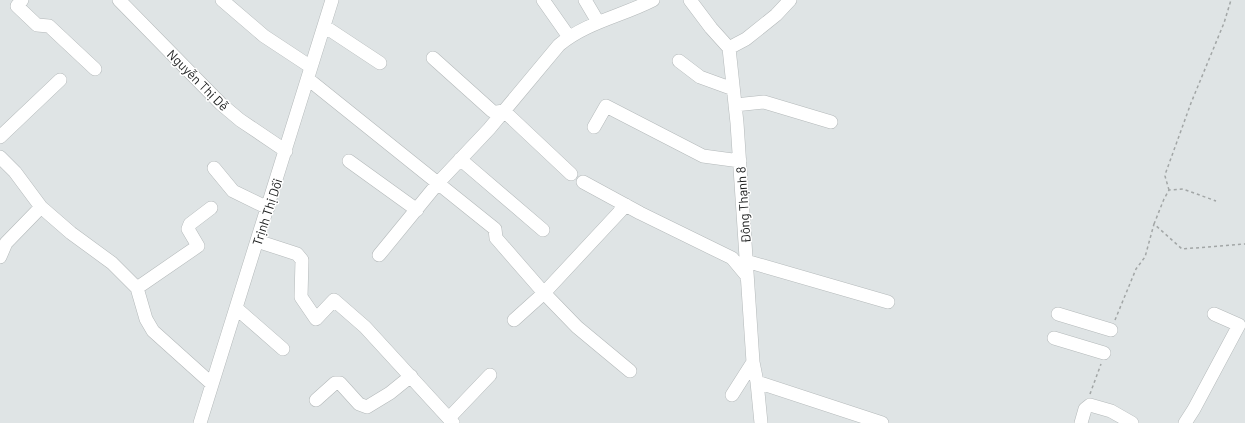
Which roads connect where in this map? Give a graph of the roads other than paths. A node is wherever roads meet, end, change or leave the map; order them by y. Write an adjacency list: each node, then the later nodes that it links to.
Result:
1 (119, 0): 26 (street, Nguyễn Thị Dễ)
2 (222, 0): 18 (street)
3 (332, 0): 11 (street, Trịnh Thị Dối)
4 (543, 0): 12 (street)
5 (585, 0): 10 (street)
6 (653, 0): 10 (street)
7 (690, 0): 13 (street)
8 (790, 0): 13 (street)
9 (16, 2): 17 (street)
10 (598, 22): 12 (street)
11 (324, 26): 16 (street); 18 (street, Trịnh Thị Dối)
12 (569, 37): 22 (street)
13 (729, 48): 20 (street, Đông Thạnh 8)
14 (434, 58): 22 (street)
15 (679, 61): 20 (street)
16 (380, 63)
17 (95, 69)
18 (309, 73): 26 (street, Trịnh Thị Dối); 34 (street)
19 (60, 80): 25 (street)
20 (733, 89): 21 (street, Đông Thạnh 8)
21 (735, 105): 23 (street); 30 (street, Đông Thạnh 8)
22 (504, 111): 28 (street); 32 (street)
23 (832, 122)
24 (594, 126): 30 (street)
25 (0, 137)
26 (286, 151): 38 (street, Trịnh Thị Dối)
27 (0, 157): 36 (street)
28 (460, 159): 34 (street); 40 (street)
29 (349, 161): 39 (street)
30 (740, 161): 45 (street, Đông Thạnh 8)
31 (214, 168): 38 (street)
32 (571, 174)
33 (583, 182): 35 (street)
34 (438, 183): 39 (street); 48 (street)
35 (626, 205): 46 (street); 48 (street)
36 (40, 207): 41 (street); 47 (street)
37 (211, 208): 47 (street)
38 (268, 208): 42 (street, Trịnh Thị Dối)
39 (417, 210): 43 (street)
40 (543, 230)
41 (3, 239): 44 (street)
42 (257, 241): 50 (street, Trịnh Thị Dối); 61 (street)
43 (379, 255)
44 (0, 256)
45 (746, 261): 46 (street, Đông Thạnh 8); 49 (street)
46 (746, 276): 58 (street, Đông Thạnh 8)
47 (137, 288): 63 (street)
48 (544, 293): 53 (street); 59 (street)
49 (888, 302)
50 (236, 308): 56 (street); 63 (street, Trịnh Thị Dối)
51 (1058, 314): 54 (street)
52 (1214, 314): 72 (street)
53 (514, 320)
54 (1111, 330)
55 (1054, 338): 57 (street)
56 (283, 349)
57 (1104, 353)
58 (754, 362): 62 (street, Đông Thạnh 8); 64 (street)
59 (630, 371)
60 (490, 375): 66 (street)
61 (411, 376): 65 (street); 66 (street)
62 (757, 382): 68 (street, Đông Thạnh 8); 69 (street)
63 (212, 384): 67 (street, Trịnh Thị Dối)
64 (732, 395)
65 (316, 400)
66 (451, 421)
67 (200, 423)
68 (761, 423)
69 (882, 423)
70 (1080, 423): 71 (street)
71 (1132, 423)
72 (1185, 423)

